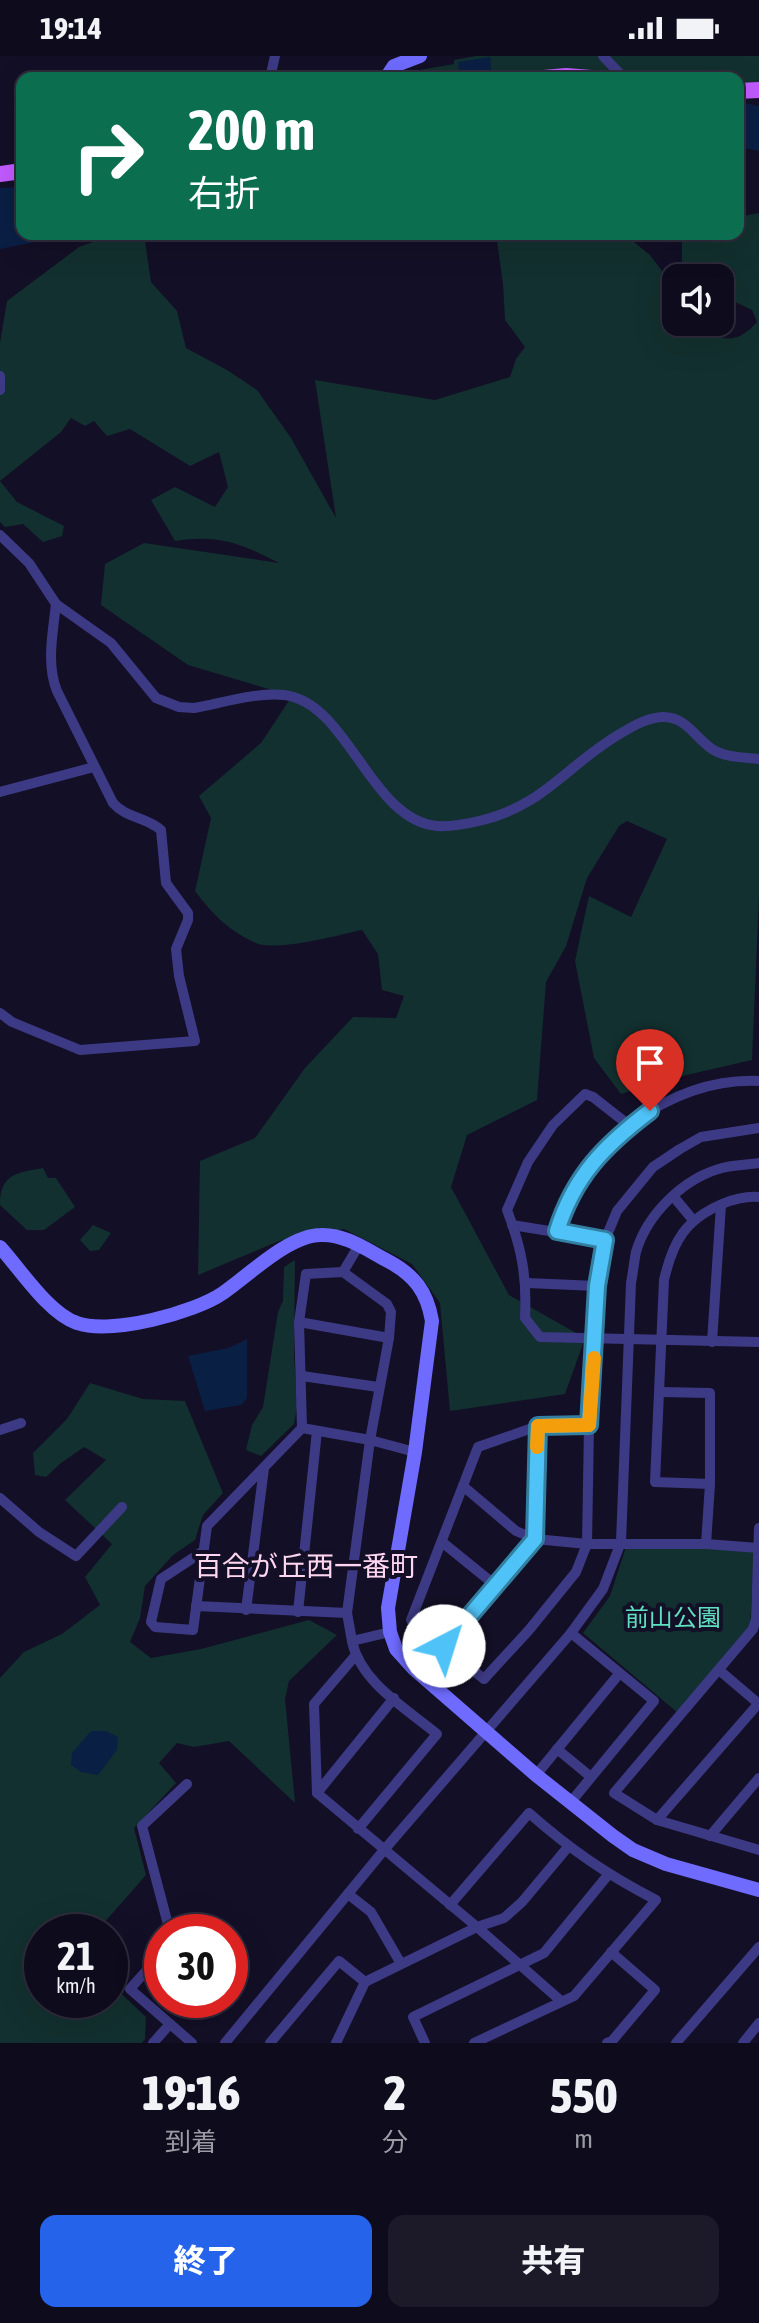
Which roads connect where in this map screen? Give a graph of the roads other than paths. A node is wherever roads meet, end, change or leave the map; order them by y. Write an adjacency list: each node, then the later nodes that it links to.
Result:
1 (420, 56): 3 (street)
2 (603, 56): 4 (street)
3 (390, 72)
4 (618, 72)
5 (0, 376): 6 (street)
6 (0, 390)
7 (0, 535): 8 (street)
8 (56, 604): 9 (street); 10 (street)
9 (759, 759)
10 (94, 767): 11 (street); 12 (street)
11 (0, 792)
12 (0, 1013)
13 (759, 1081): 14 (street)
14 (630, 1126): 21 (street); 22 (street)
15 (759, 1128): 23 (street)
16 (759, 1163): 17 (street)
17 (673, 1196): 20 (street); 32 (street)
18 (759, 1197): 19 (street)
19 (721, 1205): 20 (street); 34 (street)
20 (693, 1220): 33 (street)
21 (512, 1225): 22 (street); 27 (street)
22 (557, 1231): 23 (street)
23 (605, 1240): 28 (street)
24 (359, 1245): 25 (street); 26 (street); 46 (street)
25 (0, 1247)
26 (343, 1272): 29 (street); 30 (street)
27 (527, 1283): 28 (street); 31 (street)
28 (597, 1286): 31 (street)
29 (299, 1322): 30 (street); 36 (street)
30 (389, 1338): 37 (street)
31 (595, 1338): 32 (street); 40 (street)
32 (630, 1340): 33 (street); 55 (street)
33 (663, 1340): 34 (street); 38 (street)
34 (712, 1342): 35 (street)
35 (759, 1342)
36 (302, 1376): 37 (street); 42 (street)
37 (378, 1387): 45 (street)
38 (661, 1392): 48 (street); 48 (street)
39 (21, 1423): 43 (street)
40 (589, 1425): 41 (street); 56 (street)
41 (538, 1426): 49 (street); 53 (street)
42 (302, 1428): 44 (street); 47 (street)
43 (0, 1430)
44 (317, 1431): 45 (street); 63 (street)
45 (370, 1440): 46 (street); 64 (street)
46 (415, 1452): 65 (street)
47 (264, 1468): 59 (street); 62 (street)
48 (710, 1484): 57 (street)
49 (463, 1486): 53 (street); 54 (street)
50 (0, 1498): 51 (street)
51 (122, 1507)
52 (759, 1528): 58 (street)
53 (535, 1539): 56 (street); 60 (street)
54 (442, 1542): 60 (street); 68 (street)
55 (621, 1542): 56 (street); 57 (street); 66 (street)
56 (587, 1544): 68 (street)
57 (706, 1544): 58 (street)
58 (759, 1548): 70 (street)
59 (202, 1552): 61 (street); 61 (street)
60 (495, 1585): 68 (street)
61 (196, 1606): 62 (street)
62 (246, 1610): 63 (street)
63 (298, 1612): 64 (street)
64 (347, 1613): 67 (street)
65 (390, 1632): 67 (street); 74 (street)
66 (571, 1633): 71 (street); 74 (street)
67 (352, 1641): 69 (street)
68 (444, 1646)
69 (355, 1656): 72 (street); 80 (street)
70 (719, 1670): 73 (street); 82 (street)
71 (619, 1674): 75 (street); 77 (street)
72 (394, 1698): 80 (street); 83 (street)
73 (759, 1704): 82 (street)
74 (487, 1731): 76 (street); 86 (street)
75 (557, 1749): 76 (street); 77 (street)
76 (536, 1775): 81 (street)
77 (591, 1777): 81 (street)
78 (759, 1778): 84 (street)
79 (187, 1784): 92 (street)
80 (317, 1793): 83 (street)
81 (570, 1803): 89 (street)
82 (657, 1820): 84 (street)
83 (358, 1829): 86 (street)
84 (710, 1836): 87 (street)
85 (568, 1847): 88 (street); 91 (street); 93 (street)
86 (384, 1850): 90 (street); 91 (street)
87 (759, 1850)
88 (608, 1875): 95 (street); 97 (street)
89 (759, 1890)
90 (348, 1894): 96 (street); 108 (street)
91 (450, 1905): 93 (street)
92 (165, 1914)
93 (477, 1927): 96 (street); 97 (street)
94 (759, 1947): 113 (street)
95 (611, 1952): 101 (street); 105 (street)
96 (400, 1962): 99 (street)
97 (519, 1965): 101 (street); 111 (street)
98 (144, 1973): 100 (street)
99 (365, 1982): 109 (street); 110 (street)
100 (144, 2001)
101 (561, 2001): 112 (street)
102 (163, 2018): 104 (street)
103 (759, 2023): 114 (street)
104 (170, 2024): 106 (street); 107 (street)
105 (612, 2042)
106 (153, 2043)
107 (192, 2043)
108 (225, 2043)
109 (270, 2043)
110 (336, 2043)
111 (425, 2043)
112 (474, 2043)
113 (676, 2043)
114 (743, 2043)

